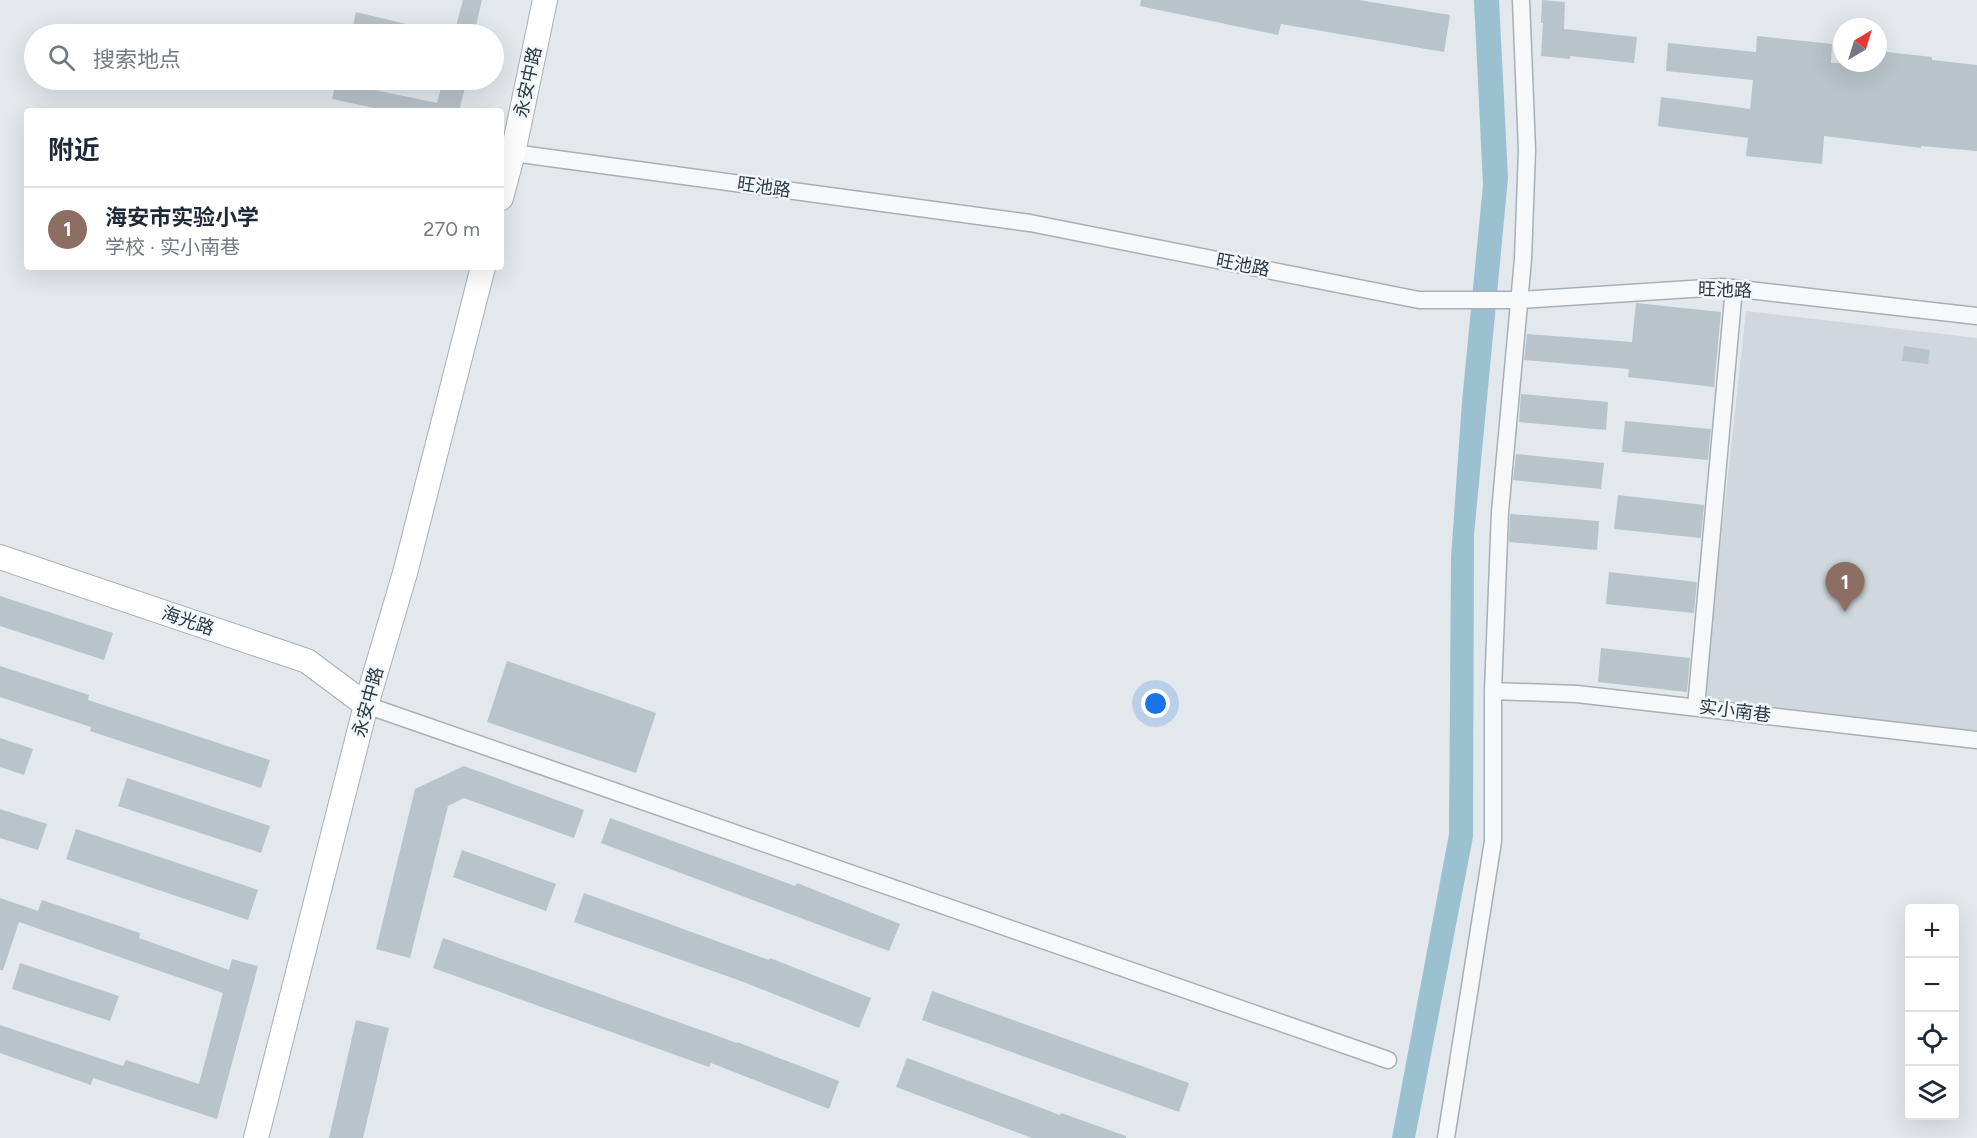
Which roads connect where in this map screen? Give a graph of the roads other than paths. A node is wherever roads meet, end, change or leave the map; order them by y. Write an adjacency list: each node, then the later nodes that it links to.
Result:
1 (545, 0): 3 (street, 永安中路)
2 (1521, 0): 7 (street)
3 (513, 153): 4 (street, 永安中路); 7 (street, 旺池路)
4 (504, 187)
5 (482, 270): 11 (street, 永安中路)
6 (1734, 288): 7 (street, 旺池路); 8 (street, 旺池路); 12 (street)
7 (1520, 300): 10 (street)
8 (1977, 315)
9 (0, 556): 11 (street, 海光路)
10 (1493, 691): 12 (street, 实小南巷); 16 (street)
11 (366, 705): 14 (street); 15 (street, 永安中路)
12 (1696, 707): 13 (street, 实小南巷)
13 (1977, 740)
14 (1388, 1060)
15 (256, 1138)
16 (1446, 1138)

